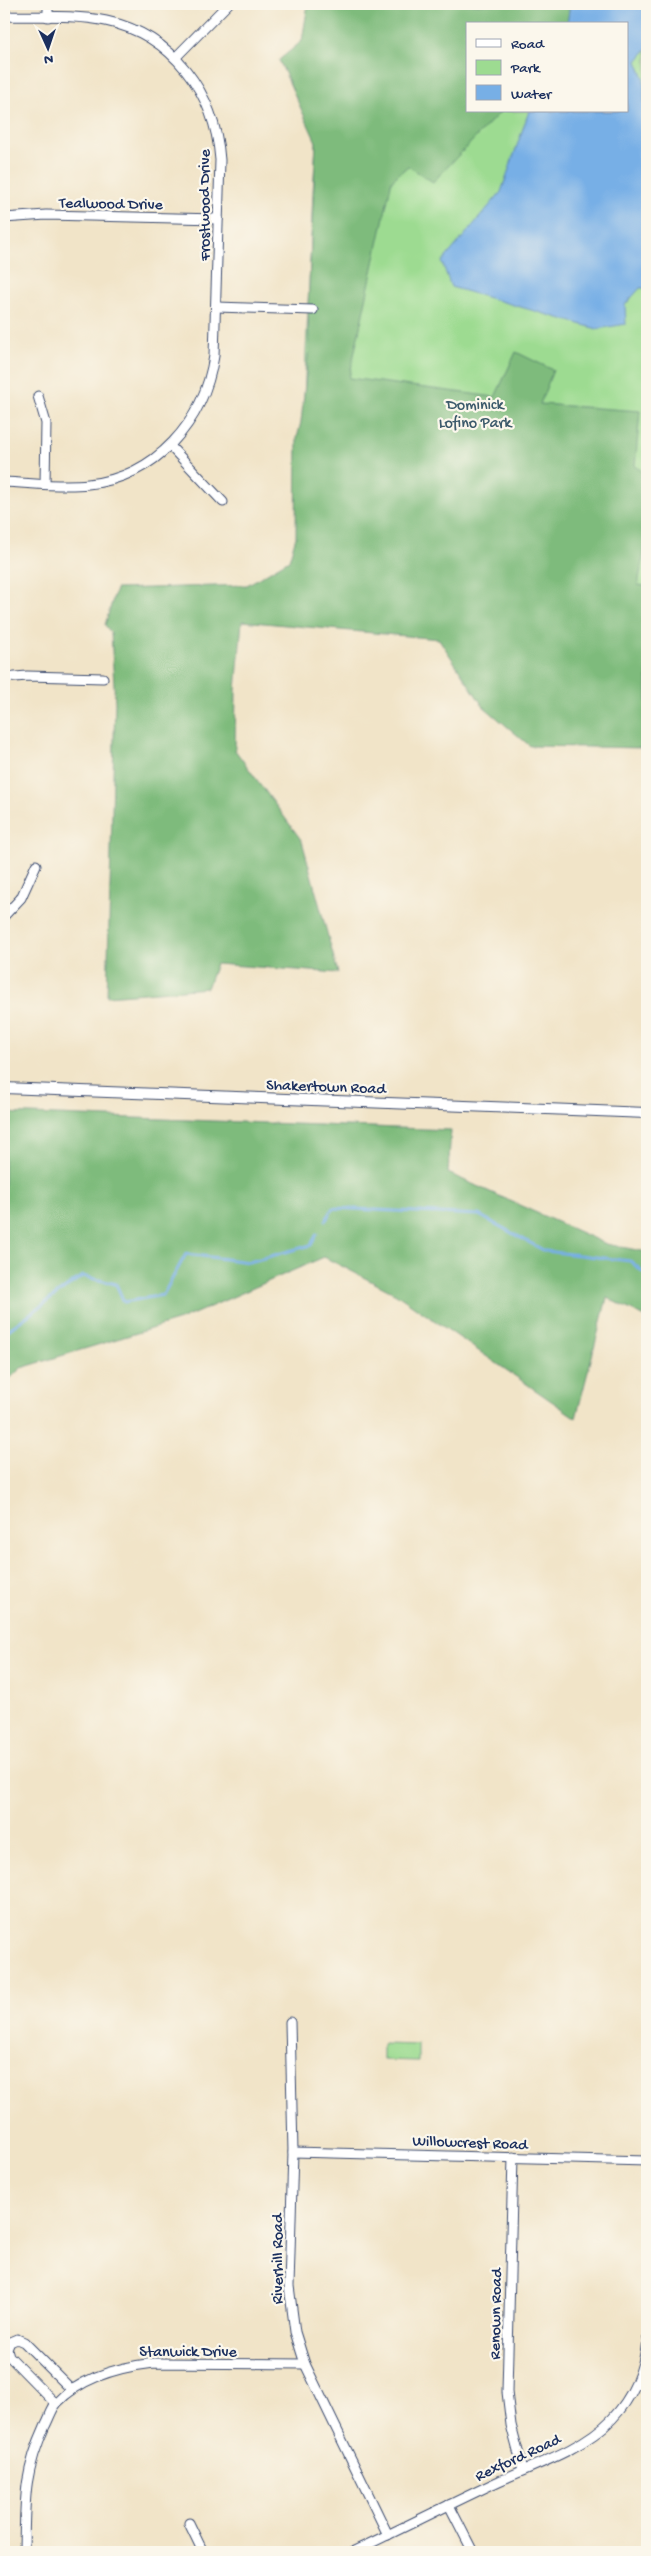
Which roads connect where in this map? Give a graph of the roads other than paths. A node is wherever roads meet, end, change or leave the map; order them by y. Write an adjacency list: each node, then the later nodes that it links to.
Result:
1 (48, 4): 4 (street)
2 (228, 4): 5 (street)
3 (4, 16): 4 (street, Frostwood Drive)
4 (48, 17): 5 (street, Frostwood Drive)
5 (176, 57): 7 (street, Frostwood Drive)
6 (4, 218): 7 (street, Tealwood Drive)
7 (218, 219): 8 (street, Frostwood Drive)
8 (217, 306): 9 (street); 11 (street, Frostwood Drive)
9 (313, 310)
10 (38, 396): 13 (street)
11 (170, 446): 13 (street, Frostwood Drive); 14 (street)
12 (4, 482): 13 (street, Frostwood Drive)
13 (45, 484)
14 (224, 502)
15 (4, 678): 16 (street)
16 (103, 678)
17 (36, 865): 18 (street)
18 (4, 916)
19 (4, 1088): 20 (street, Shakertown Road)
20 (647, 1113)
21 (290, 2022): 22 (street, Riverhill Road)
22 (293, 2152): 23 (street, Willowcrest Road); 26 (street, Riverhill Road)
23 (513, 2157): 24 (street, Willowcrest Road); 29 (street, Renown Road)
24 (647, 2161)
25 (647, 2340): 29 (street, Rexford Road)
26 (305, 2364): 27 (street, Stanwick Drive); 32 (street, Riverhill Road)
27 (72, 2390): 28 (street, Stanwick Drive); 28 (street)
28 (56, 2404): 33 (street, Stanwick Drive)
29 (523, 2470): 30 (street, Rexford Road)
30 (449, 2504): 32 (street, Rexford Road); 36 (street)
31 (189, 2523): 34 (street)
32 (388, 2535): 35 (street, Rexford Road)
33 (24, 2552)
34 (203, 2552)
35 (352, 2552)
36 (473, 2552)

